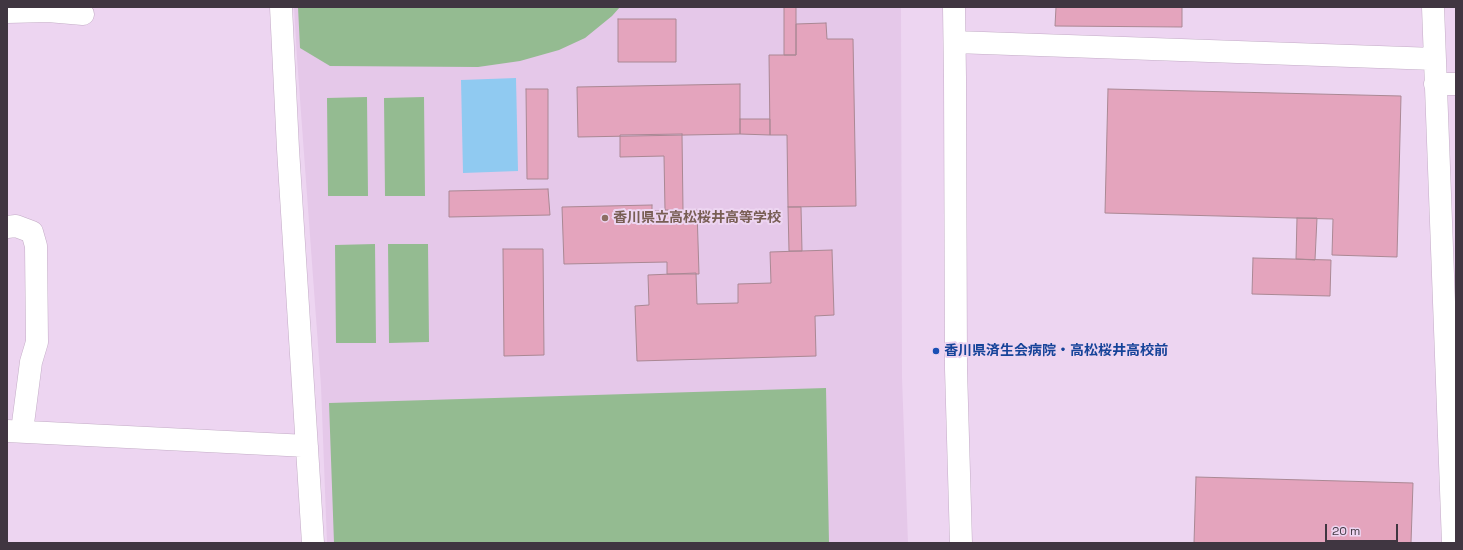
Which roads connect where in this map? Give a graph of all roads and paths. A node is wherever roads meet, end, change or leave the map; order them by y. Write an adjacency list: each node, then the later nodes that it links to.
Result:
1 (281, 7): 11 (street)
2 (954, 7): 6 (street)
3 (1433, 7): 7 (street)
4 (7, 12): 5 (street)
5 (84, 14)
6 (954, 42): 7 (street); 14 (street)
7 (1435, 59): 8 (street)
8 (1445, 84): 12 (street)
9 (7, 227): 10 (street)
10 (14, 431): 11 (street)
11 (307, 446): 13 (street)
12 (1453, 482): 15 (street)
13 (313, 543)
14 (961, 543)
15 (1453, 543)

